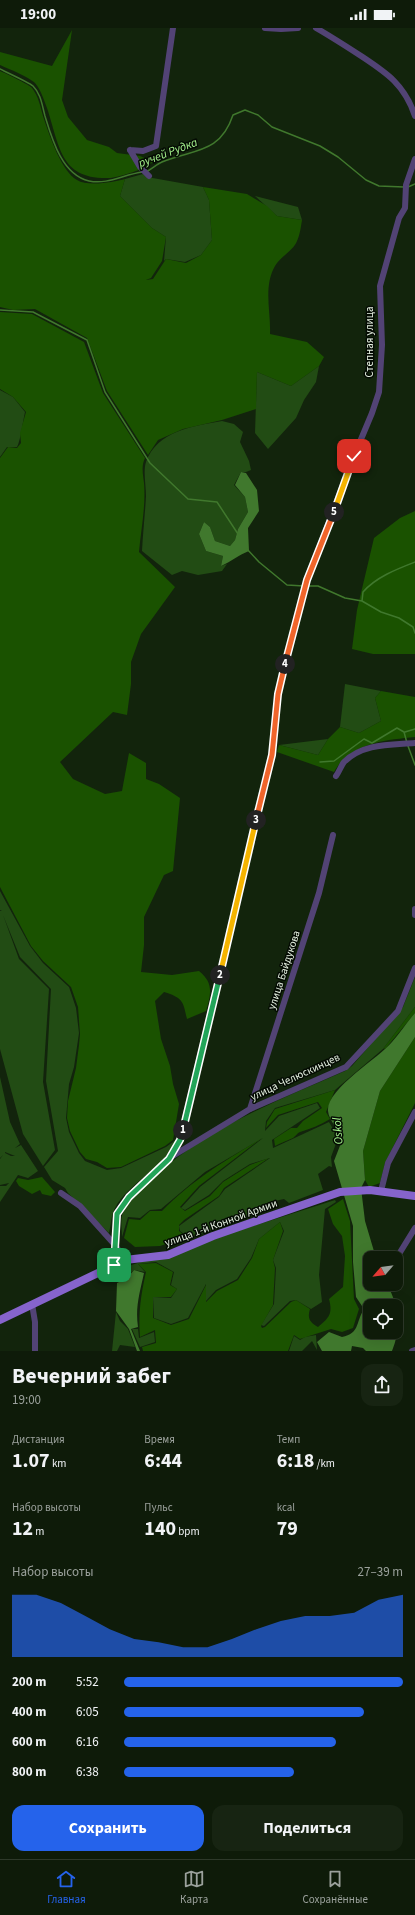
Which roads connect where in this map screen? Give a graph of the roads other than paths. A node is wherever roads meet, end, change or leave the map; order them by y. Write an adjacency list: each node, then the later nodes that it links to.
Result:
1 (173, 28): 7 (street)
2 (265, 28): 3 (street)
3 (298, 28)
4 (316, 28): 5 (street)
5 (415, 116)
6 (415, 159): 16 (street, Степная улица)
7 (149, 176)
8 (410, 743): 9 (street)
9 (336, 776)
10 (333, 835): 14 (street, улица Байдукова)
11 (415, 909): 12 (street)
12 (415, 915)
13 (415, 968): 14 (street, улица Челюскинцев)
14 (250, 1109): 16 (street, улица Челюскинцев)
15 (415, 1112): 17 (street)
16 (169, 1159): 21 (street, Степная улица)
17 (381, 1191): 19 (main road, улица 1-й Конной Армии); 23 (main road, улица 1-й Конной Армии)
18 (61, 1193): 21 (street)
19 (415, 1196)
20 (415, 1228): 22 (street)
21 (115, 1245): 23 (street); 24 (street, Степная улица)
22 (401, 1251)
23 (125, 1260): 24 (main road, улица 1-й Конной Армии)
24 (114, 1265): 25 (main road, улица 1-й Конной Армии)
25 (32, 1304): 26 (main road, улица 1-й Конной Армии); 27 (street)
26 (0, 1320)
27 (35, 1351)

